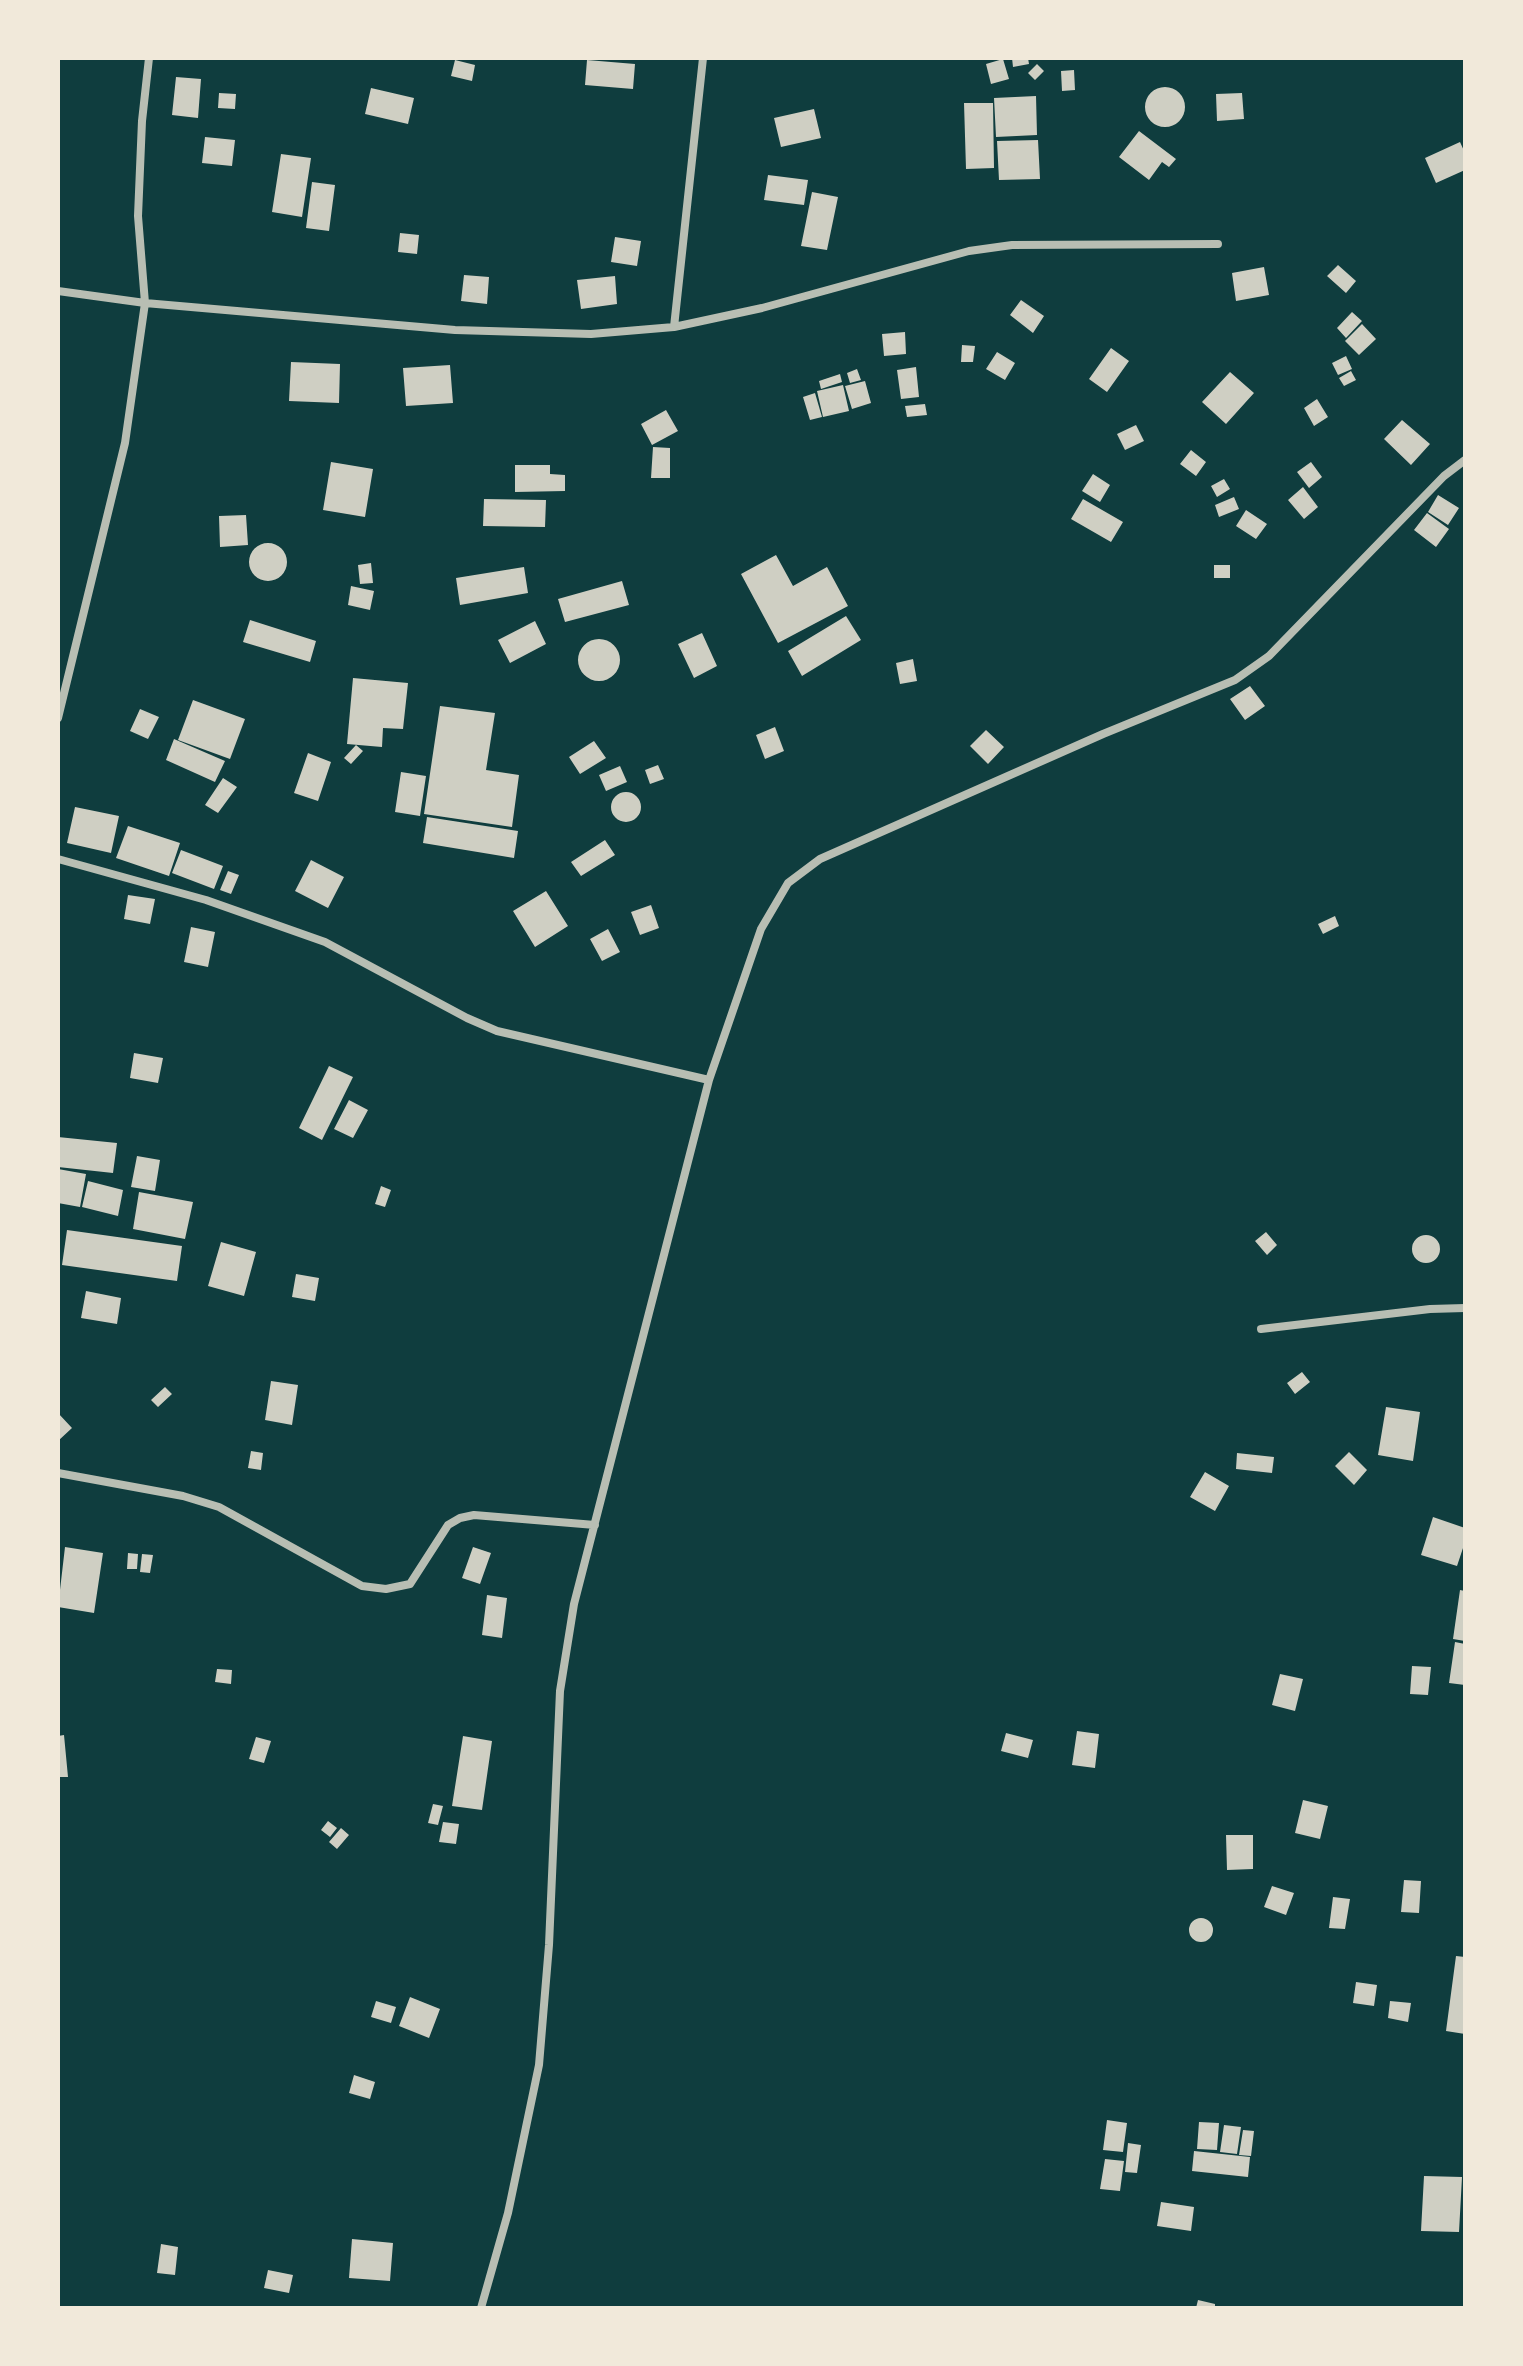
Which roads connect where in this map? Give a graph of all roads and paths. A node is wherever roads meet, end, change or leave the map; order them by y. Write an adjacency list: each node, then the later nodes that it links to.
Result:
1 (149, 58): 5 (street)
2 (703, 58): 6 (street)
3 (1218, 244): 6 (street)
4 (58, 291): 5 (street)
5 (145, 303): 6 (street); 8 (street)
6 (674, 327)
7 (1465, 460): 10 (street)
8 (58, 718)
9 (58, 859): 10 (street)
10 (709, 1080): 14 (street)
11 (1465, 1308): 12 (street)
12 (1261, 1329)
13 (58, 1473): 14 (street)
14 (595, 1525): 15 (street)
15 (481, 2308)

